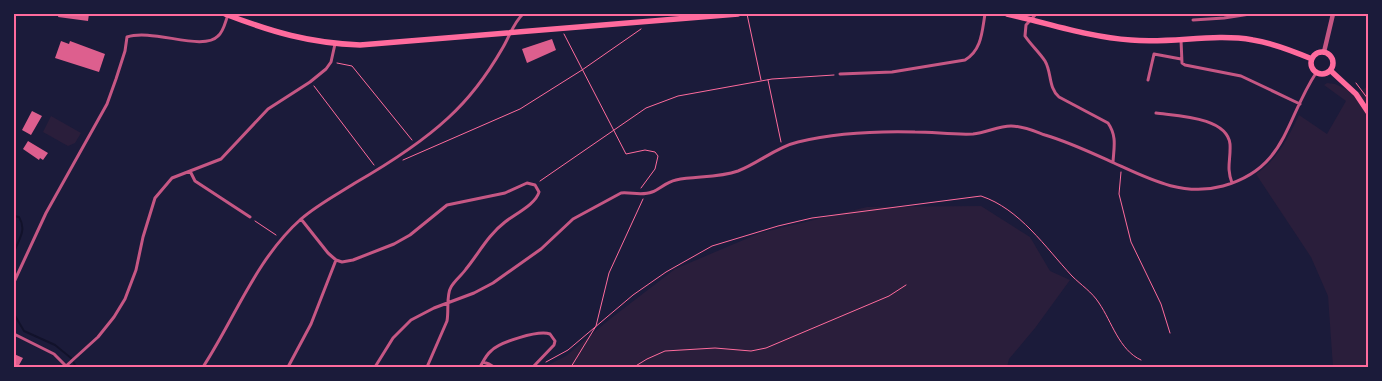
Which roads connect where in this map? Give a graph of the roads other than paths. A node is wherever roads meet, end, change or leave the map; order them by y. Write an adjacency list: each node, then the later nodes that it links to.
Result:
1 (227, 14): 13 (main road); 30 (street)
2 (523, 14): 11 (street)
3 (738, 14): 11 (main road)
4 (985, 14): 19 (street)
5 (1007, 14): 9 (main road)
6 (1036, 14): 9 (street)
7 (1250, 14): 10 (street)
8 (1332, 14): 14 (street)
9 (1032, 20): 12 (main road); 24 (street)
10 (1192, 20)
11 (510, 33): 13 (main road); 28 (street)
12 (1181, 40): 15 (street); 16 (main road)
13 (335, 44): 25 (street)
14 (1324, 52): 16 (main road); 17 (main road)
15 (1181, 59): 20 (street); 21 (street)
16 (1312, 59): 18 (main road)
17 (1331, 71): 18 (main road); 22 (main road)
18 (1316, 73): 21 (street)
19 (840, 74)
20 (1148, 80)
21 (1300, 104): 26 (street)
22 (1368, 112)
23 (1156, 113): 26 (street)
24 (1113, 162): 26 (street); 31 (street)
25 (190, 171): 27 (street); 34 (street)
26 (1232, 183)
27 (250, 217)
28 (301, 219): 29 (street); 35 (street)
29 (336, 260): 31 (street); 36 (street)
30 (14, 282)
31 (449, 302): 37 (street); 38 (street)
32 (14, 334): 34 (street)
33 (483, 362): 39 (street); 40 (street); 41 (street)
34 (67, 366)
35 (203, 367)
36 (288, 367)
37 (375, 367)
38 (427, 367)
39 (480, 367)
40 (494, 367)
41 (533, 367)

